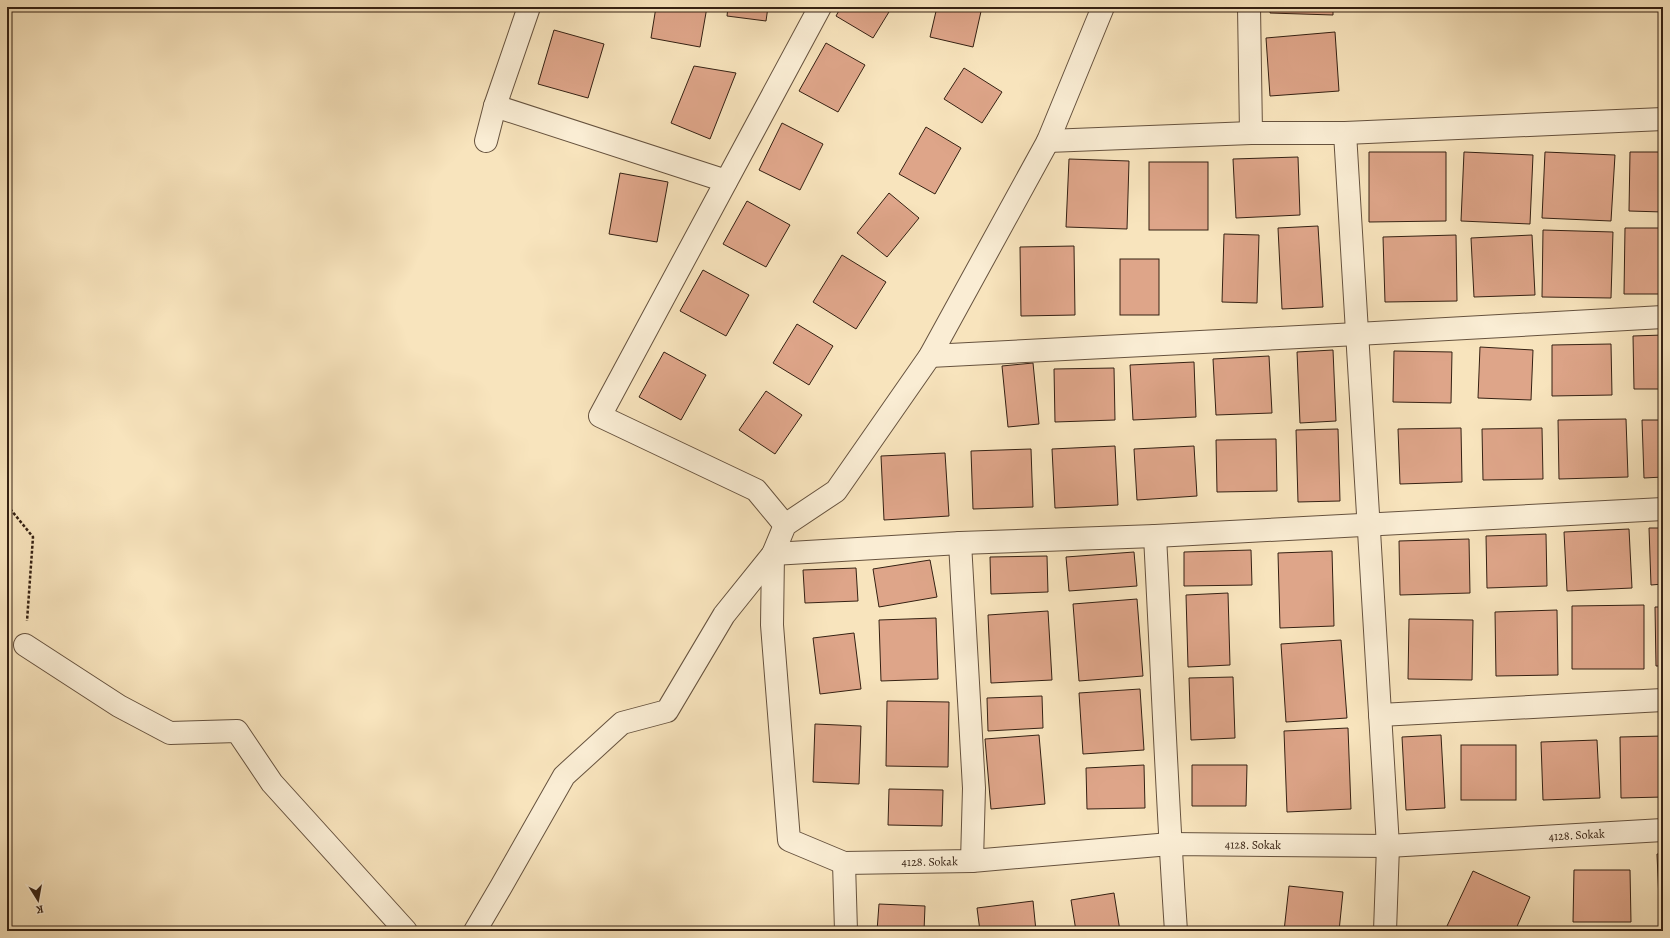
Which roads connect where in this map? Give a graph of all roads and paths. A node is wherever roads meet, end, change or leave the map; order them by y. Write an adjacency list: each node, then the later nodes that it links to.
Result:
1 (529, 7): 5 (street)
2 (820, 7): 11 (street)
3 (1103, 7): 10 (street)
4 (1249, 7): 7 (street)
5 (495, 106): 9 (street); 11 (street)
6 (1663, 119): 8 (street)
7 (1251, 133): 8 (street); 10 (street)
8 (1345, 133): 13 (street)
9 (486, 141)
10 (1048, 141): 14 (street)
11 (726, 181): 18 (street)
12 (1663, 317): 13 (street)
13 (1357, 334): 14 (street); 17 (street)
14 (930, 356): 18 (street)
15 (7, 505): 22 (path)
16 (1663, 509): 17 (street)
17 (1368, 524): 19 (street); 24 (street)
18 (785, 525): 21 (street)
19 (1155, 536): 20 (street); 26 (street)
20 (960, 543): 21 (street); 28 (street)
21 (773, 554): 29 (street); 31 (street)
22 (26, 645): 30 (street)
23 (1663, 700): 24 (street)
24 (1380, 715): 27 (street)
25 (1663, 830): 27 (street, 4128. Sokak)
26 (1170, 844): 27 (street, 4128. Sokak); 28 (street, 4128. Sokak); 33 (street)
27 (1388, 846): 34 (street)
28 (972, 861): 29 (street, 4128. Sokak)
29 (844, 863): 32 (street)
30 (406, 931)
31 (474, 931)
32 (846, 931)
33 (1176, 931)
34 (1385, 931)

